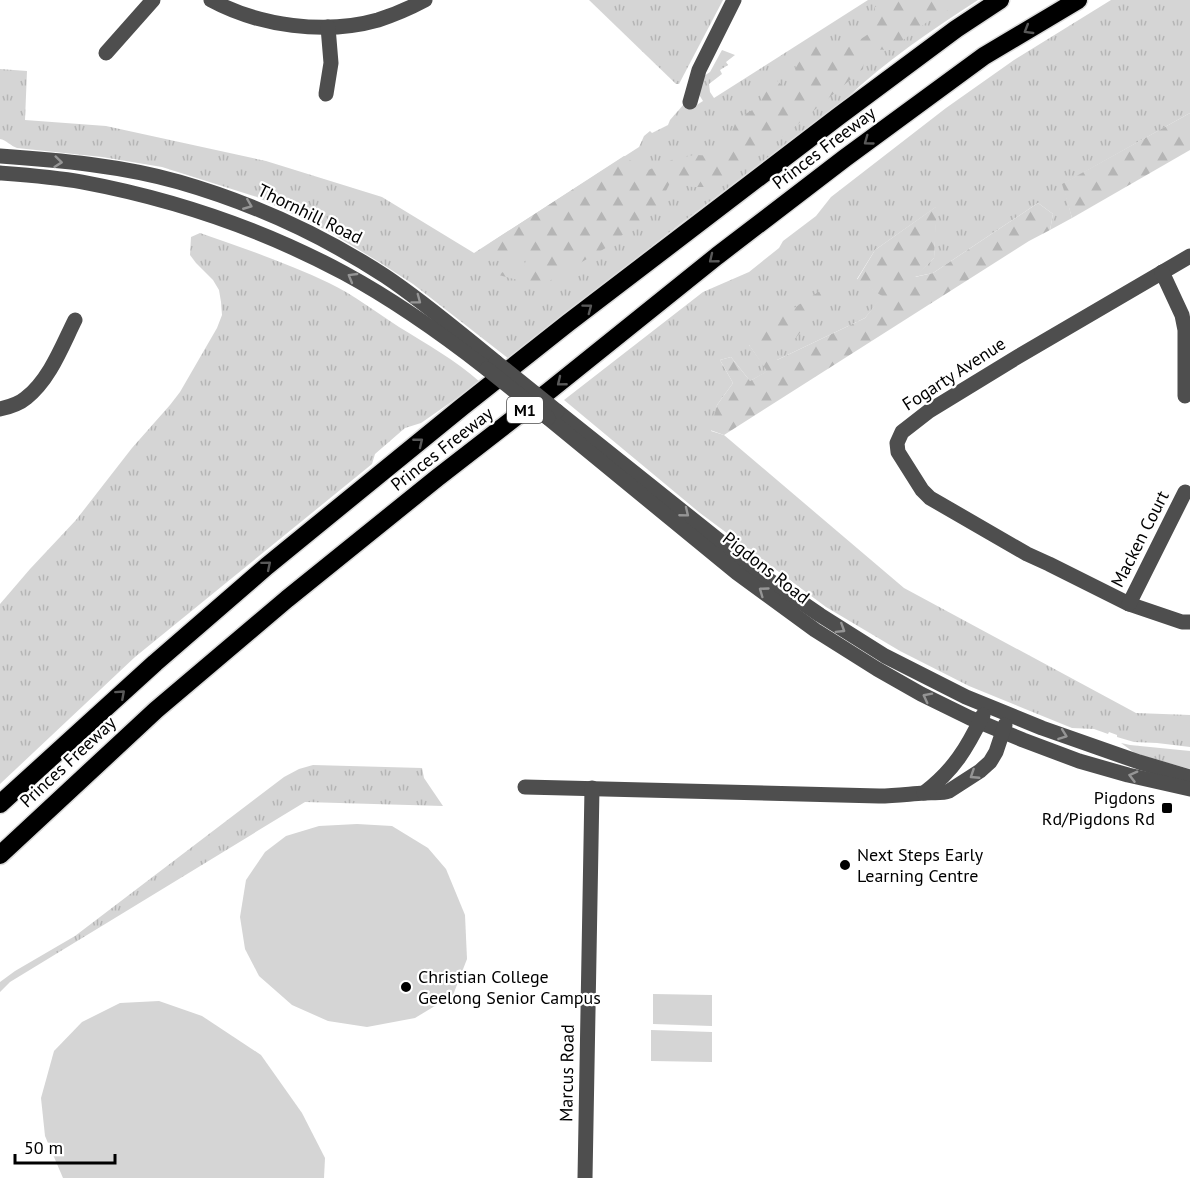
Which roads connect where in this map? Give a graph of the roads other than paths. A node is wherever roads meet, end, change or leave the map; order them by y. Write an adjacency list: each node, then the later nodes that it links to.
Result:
1 (153, 0): 8 (street)
2 (211, 0): 7 (street)
3 (425, 0): 7 (street)
4 (734, 0): 10 (street)
5 (1000, 0): 32 (highway, Princes Freeway / M1, one-way to 5)
6 (1078, 0): 33 (highway, Princes Freeway / M1, one-way to 33)
7 (328, 27): 9 (street)
8 (106, 53)
9 (326, 94)
10 (690, 102)
11 (0, 156): 16 (street, Thornhill Road, one-way to 16)
12 (0, 173): 16 (street, Thornhill Road, one-way to 12)
13 (1190, 256): 14 (street, Fogarty Avenue)
14 (1162, 272): 17 (street); 21 (street, Fogarty Avenue)
15 (75, 320): 18 (street)
16 (492, 366): 19 (street, Thornhill Road, bridge)
17 (1185, 396)
18 (0, 409)
19 (553, 414): 23 (street, Pigdons Road, one-way to 23); 25 (street, Pigdons Road, one-way to 19)
20 (1185, 492): 21 (street, Macken Court)
21 (1129, 604): 22 (street, Fogarty Avenue)
22 (1190, 622)
23 (987, 705): 24 (street, Pigdons Road); 25 (street)
24 (1009, 714): 26 (street); 27 (street, Pigdons Road, one-way to 27)
25 (979, 722): 26 (street, Pigdons Road); 31 (street)
26 (1002, 732): 30 (street, Pigdons Road, one-way to 26); 31 (street, one-way to 31)
27 (1190, 777)
28 (525, 788): 29 (street)
29 (592, 788): 31 (street); 34 (street, Marcus Road)
30 (1190, 789)
31 (924, 793)
32 (0, 804)
33 (0, 855)
34 (585, 1178)

